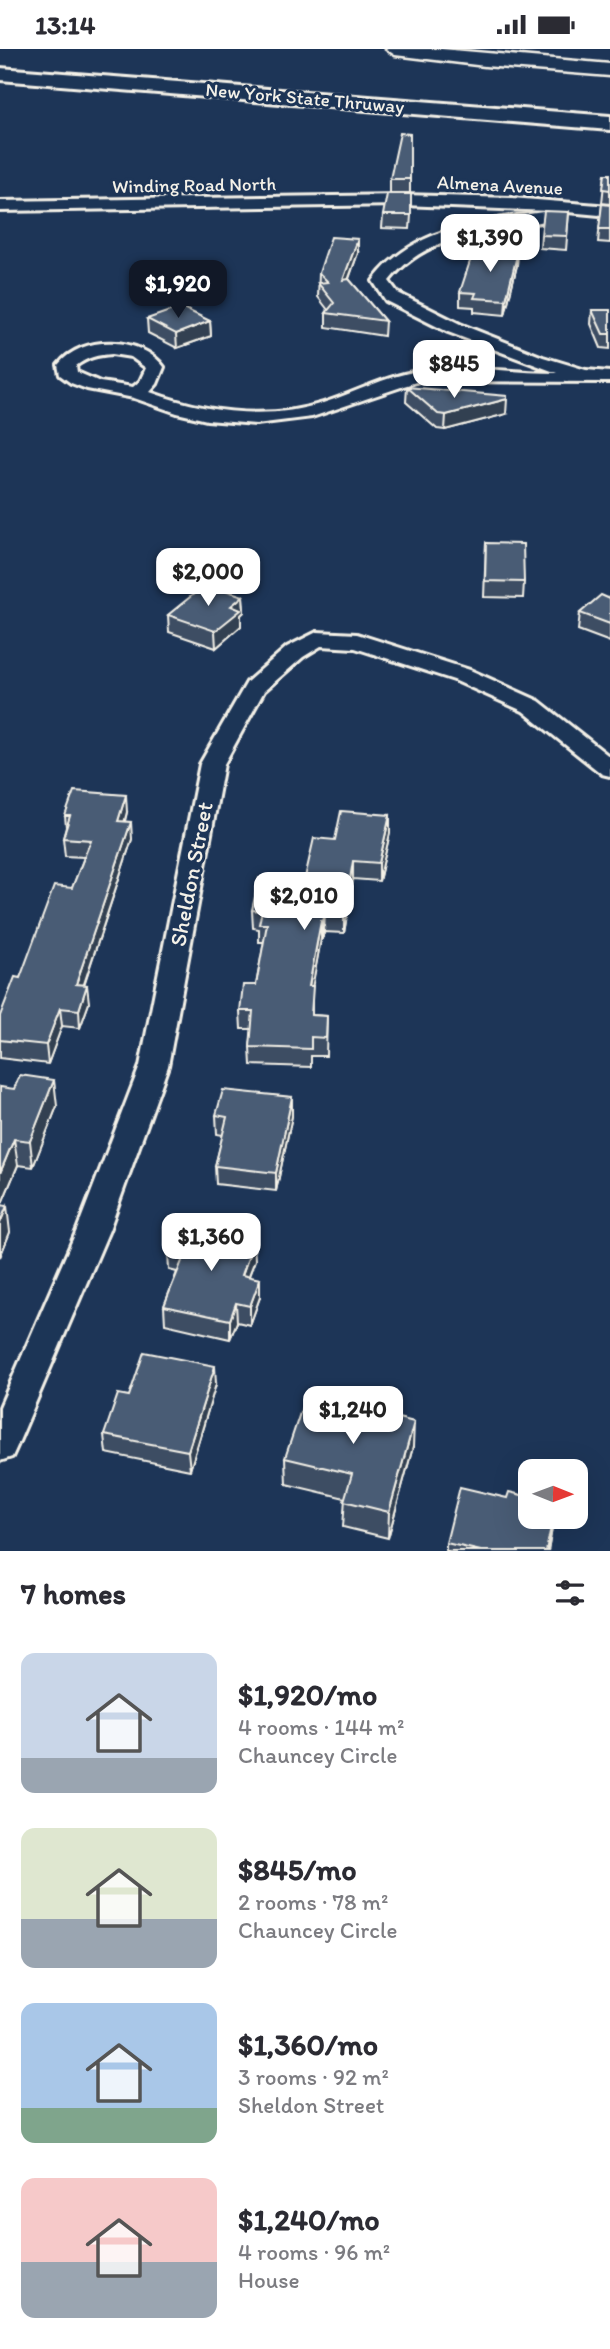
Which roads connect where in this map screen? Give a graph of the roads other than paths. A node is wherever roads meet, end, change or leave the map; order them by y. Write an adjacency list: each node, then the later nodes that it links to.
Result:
1 (395, 49): 3 (main road)
2 (0, 59): 5 (highway, New York State Thruway)
3 (610, 70)
4 (0, 74): 6 (highway, New York State Thruway)
5 (610, 106)
6 (610, 123)
7 (389, 200): 8 (street, Winding Road North); 9 (street, Almena Avenue)
8 (0, 206)
9 (587, 209): 10 (street, Almena Avenue); 11 (street)
10 (610, 211)
11 (585, 375): 12 (street); 13 (street)
12 (610, 377)
13 (136, 393)
14 (610, 769): 15 (street, Sheldon Street)
15 (0, 1446)

